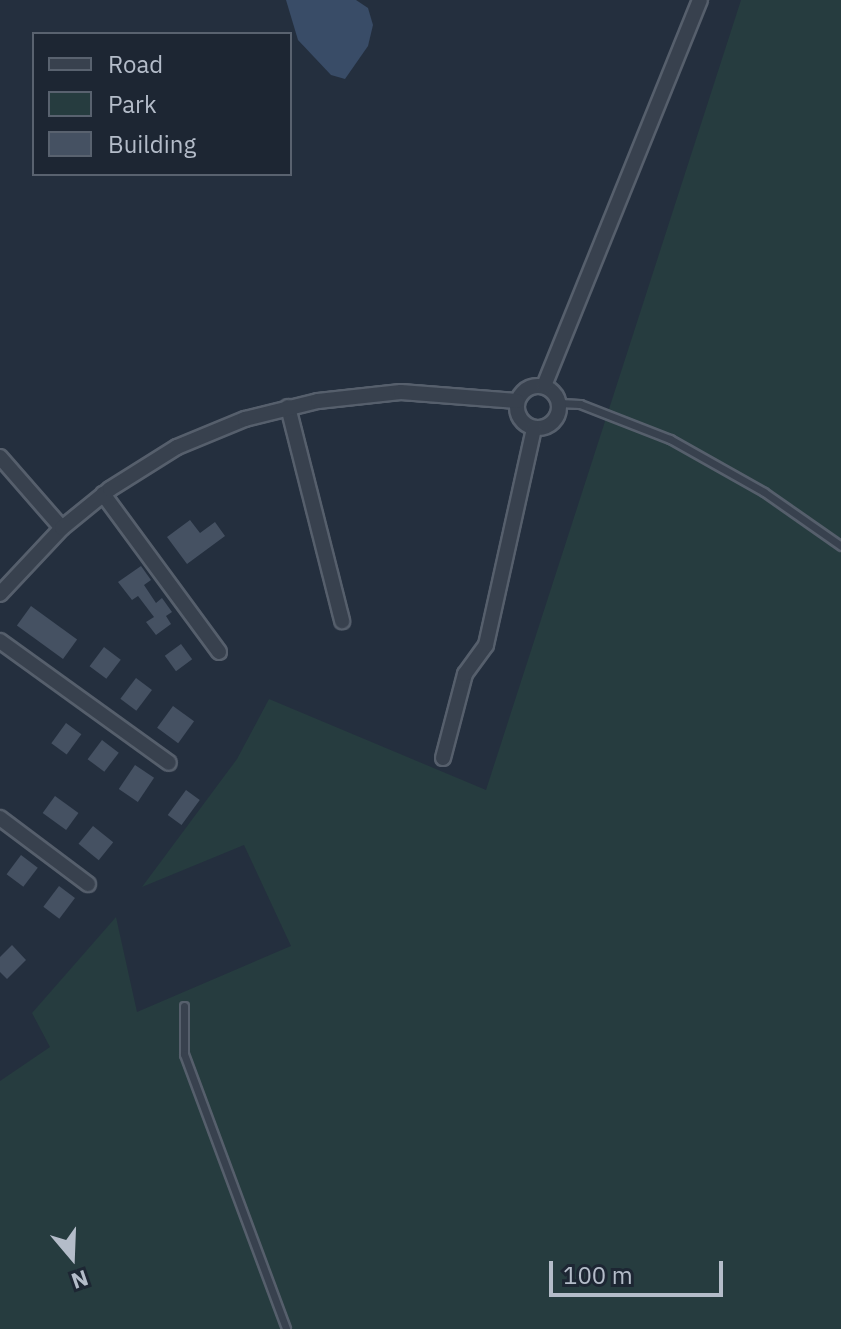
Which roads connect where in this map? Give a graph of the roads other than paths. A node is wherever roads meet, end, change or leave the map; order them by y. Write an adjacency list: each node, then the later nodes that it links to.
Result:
1 (700, 0): 2 (street)
2 (544, 386): 3 (street); 4 (street)
3 (517, 401): 5 (street); 6 (street)
4 (559, 403): 6 (street); 10 (lane)
5 (288, 407): 8 (street); 12 (street)
6 (534, 428): 15 (street)
7 (0, 457): 9 (street)
8 (103, 494): 9 (street); 14 (street)
9 (62, 528): 11 (street)
10 (841, 546)
11 (0, 594)
12 (342, 621)
13 (0, 641): 16 (street)
14 (219, 652)
15 (443, 758)
16 (169, 763)
17 (0, 818): 18 (street)
18 (88, 884)
19 (184, 1006): 20 (lane)
20 (286, 1329)

